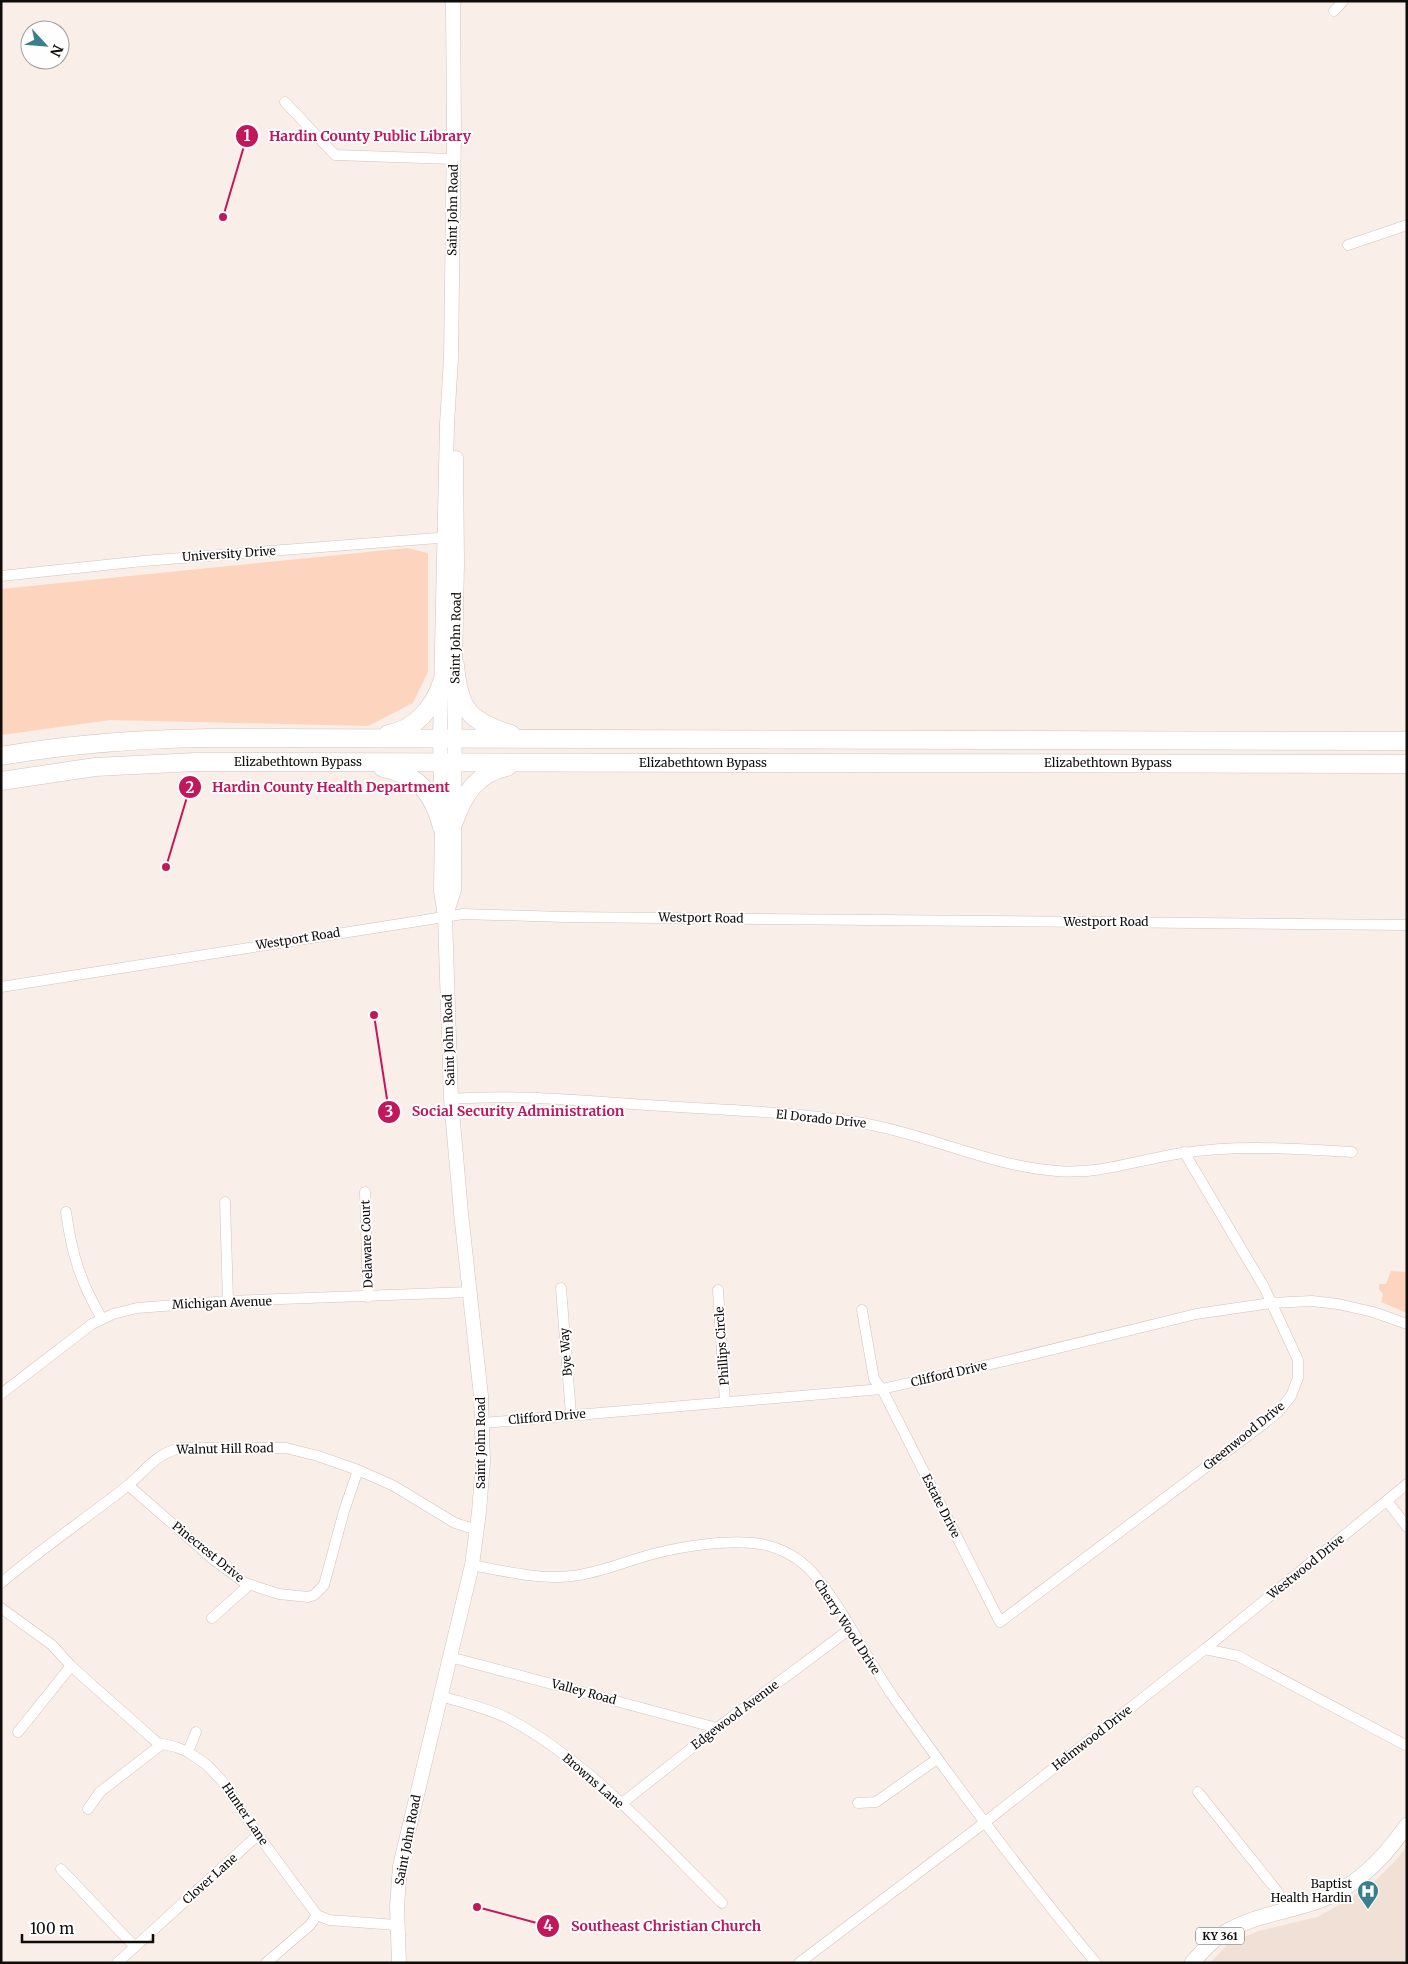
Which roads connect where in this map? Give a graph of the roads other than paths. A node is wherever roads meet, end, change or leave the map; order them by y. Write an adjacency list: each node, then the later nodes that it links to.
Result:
1 (453, 1): 5 (street, Saint John Road)
2 (1343, 1): 3 (street)
3 (1334, 11)
4 (285, 102): 5 (street)
5 (454, 158): 8 (street, Saint John Road)
6 (1407, 225): 7 (street)
7 (1348, 245)
8 (450, 537): 9 (street, University Drive); 10 (street, Saint John Road); 11 (street, Saint John Road)
9 (1, 576)
10 (454, 665): 12 (street, Saint John Road); 14 (highway)
11 (442, 682): 12 (street, Saint John Road); 13 (highway)
12 (447, 738): 13 (highway, Elizabethtown Bypass); 14 (highway, Elizabethtown Bypass); 18 (street, Saint John Road)
13 (346, 739): 16 (highway, Elizabethtown Bypass)
14 (531, 739): 15 (highway, Elizabethtown Bypass)
15 (1407, 741)
16 (1, 756)
17 (345, 762): 18 (highway, Elizabethtown Bypass); 21 (highway, Elizabethtown Bypass); 22 (highway)
18 (448, 762): 19 (highway, Elizabethtown Bypass); 22 (street, Saint John Road)
19 (531, 762): 20 (highway, Elizabethtown Bypass); 22 (highway)
20 (1407, 764)
21 (1, 781)
22 (448, 825): 23 (street, Saint John Road)
23 (446, 916): 24 (street, Westport Road); 25 (street, Westport Road); 26 (street, Saint John Road)
24 (1407, 925)
25 (1, 987)
26 (451, 1099): 27 (street, El Dorado Drive); 34 (street, Saint John Road)
27 (1184, 1152): 28 (street, El Dorado Drive); 37 (street, Greenwood Drive)
28 (1352, 1152)
29 (365, 1192): 35 (street, Delaware Court)
30 (225, 1202): 36 (street)
31 (66, 1212): 39 (street)
32 (561, 1288): 44 (street, Bye Way)
33 (718, 1290): 43 (street, Phillips Circle)
34 (470, 1292): 35 (street, Michigan Avenue); 45 (street, Saint John Road)
35 (368, 1297): 36 (street, Michigan Avenue)
36 (228, 1302): 39 (street, Michigan Avenue)
37 (1271, 1303): 40 (street, Clifford Drive); 41 (street, Clifford Drive); 57 (street, Greenwood Drive)
38 (862, 1310): 41 (street, Estate Drive)
39 (102, 1319): 42 (street, Michigan Avenue)
40 (1407, 1324)
41 (882, 1389): 43 (street, Clifford Drive); 57 (street, Estate Drive)
42 (1, 1394)
43 (726, 1402): 44 (street, Clifford Drive)
44 (571, 1415): 45 (street, Clifford Drive)
45 (483, 1422): 51 (street, Saint John Road)
46 (358, 1470): 48 (street, Walnut Hill Road); 51 (street, Walnut Hill Road); 54 (street, Pinecrest Drive)
47 (1407, 1484): 49 (street, Westwood Drive)
48 (128, 1485): 53 (street, Walnut Hill Road); 54 (street, Pinecrest Drive)
49 (1387, 1501): 50 (street); 59 (street, Westwood Drive)
50 (1407, 1527)
51 (477, 1530): 52 (street, Saint John Road)
52 (472, 1565): 58 (street, Cherry Wood Drive); 60 (street, Saint John Road)
53 (1, 1583)
54 (249, 1585): 56 (street)
55 (1, 1608): 61 (street, Hunter Lane)
56 (212, 1618)
57 (1000, 1622)
58 (850, 1629): 63 (street, Edgewood Avenue); 69 (street, Cherry Wood Drive)
59 (1205, 1648): 67 (street); 74 (street, Helmwood Drive)
60 (450, 1657): 62 (street, Saint John Road); 63 (street, Valley Road)
61 (71, 1666): 64 (street); 66 (street, Hunter Lane)
62 (440, 1696): 71 (street, Browns Lane); 81 (street, Saint John Road)
63 (717, 1728): 71 (street, Edgewood Avenue)
64 (18, 1732)
65 (196, 1732): 68 (street)
66 (162, 1744): 68 (street, Hunter Lane); 73 (street)
67 (1407, 1746)
68 (188, 1752): 76 (street, Hunter Lane)
69 (937, 1759): 72 (street); 74 (street, Cherry Wood Drive)
70 (1198, 1792): 79 (street)
71 (621, 1804): 78 (street, Browns Lane)
72 (858, 1804)
73 (88, 1809)
74 (984, 1823): 86 (street, Helmwood Drive); 87 (street, Cherry Wood Drive)
75 (1407, 1826): 79 (main road, KY 361)
76 (258, 1835): 80 (street, Hunter Lane); 82 (street, Clover Lane)
77 (61, 1869): 82 (street)
78 (722, 1903)
79 (1288, 1912): 88 (main road, KY 361)
80 (317, 1915): 81 (street); 84 (street)
81 (396, 1925): 85 (street, Saint John Road)
82 (135, 1948): 83 (street, Clover Lane)
83 (117, 1963)
84 (266, 1963)
85 (399, 1963)
86 (799, 1963)
87 (1096, 1963)
88 (1192, 1963)

